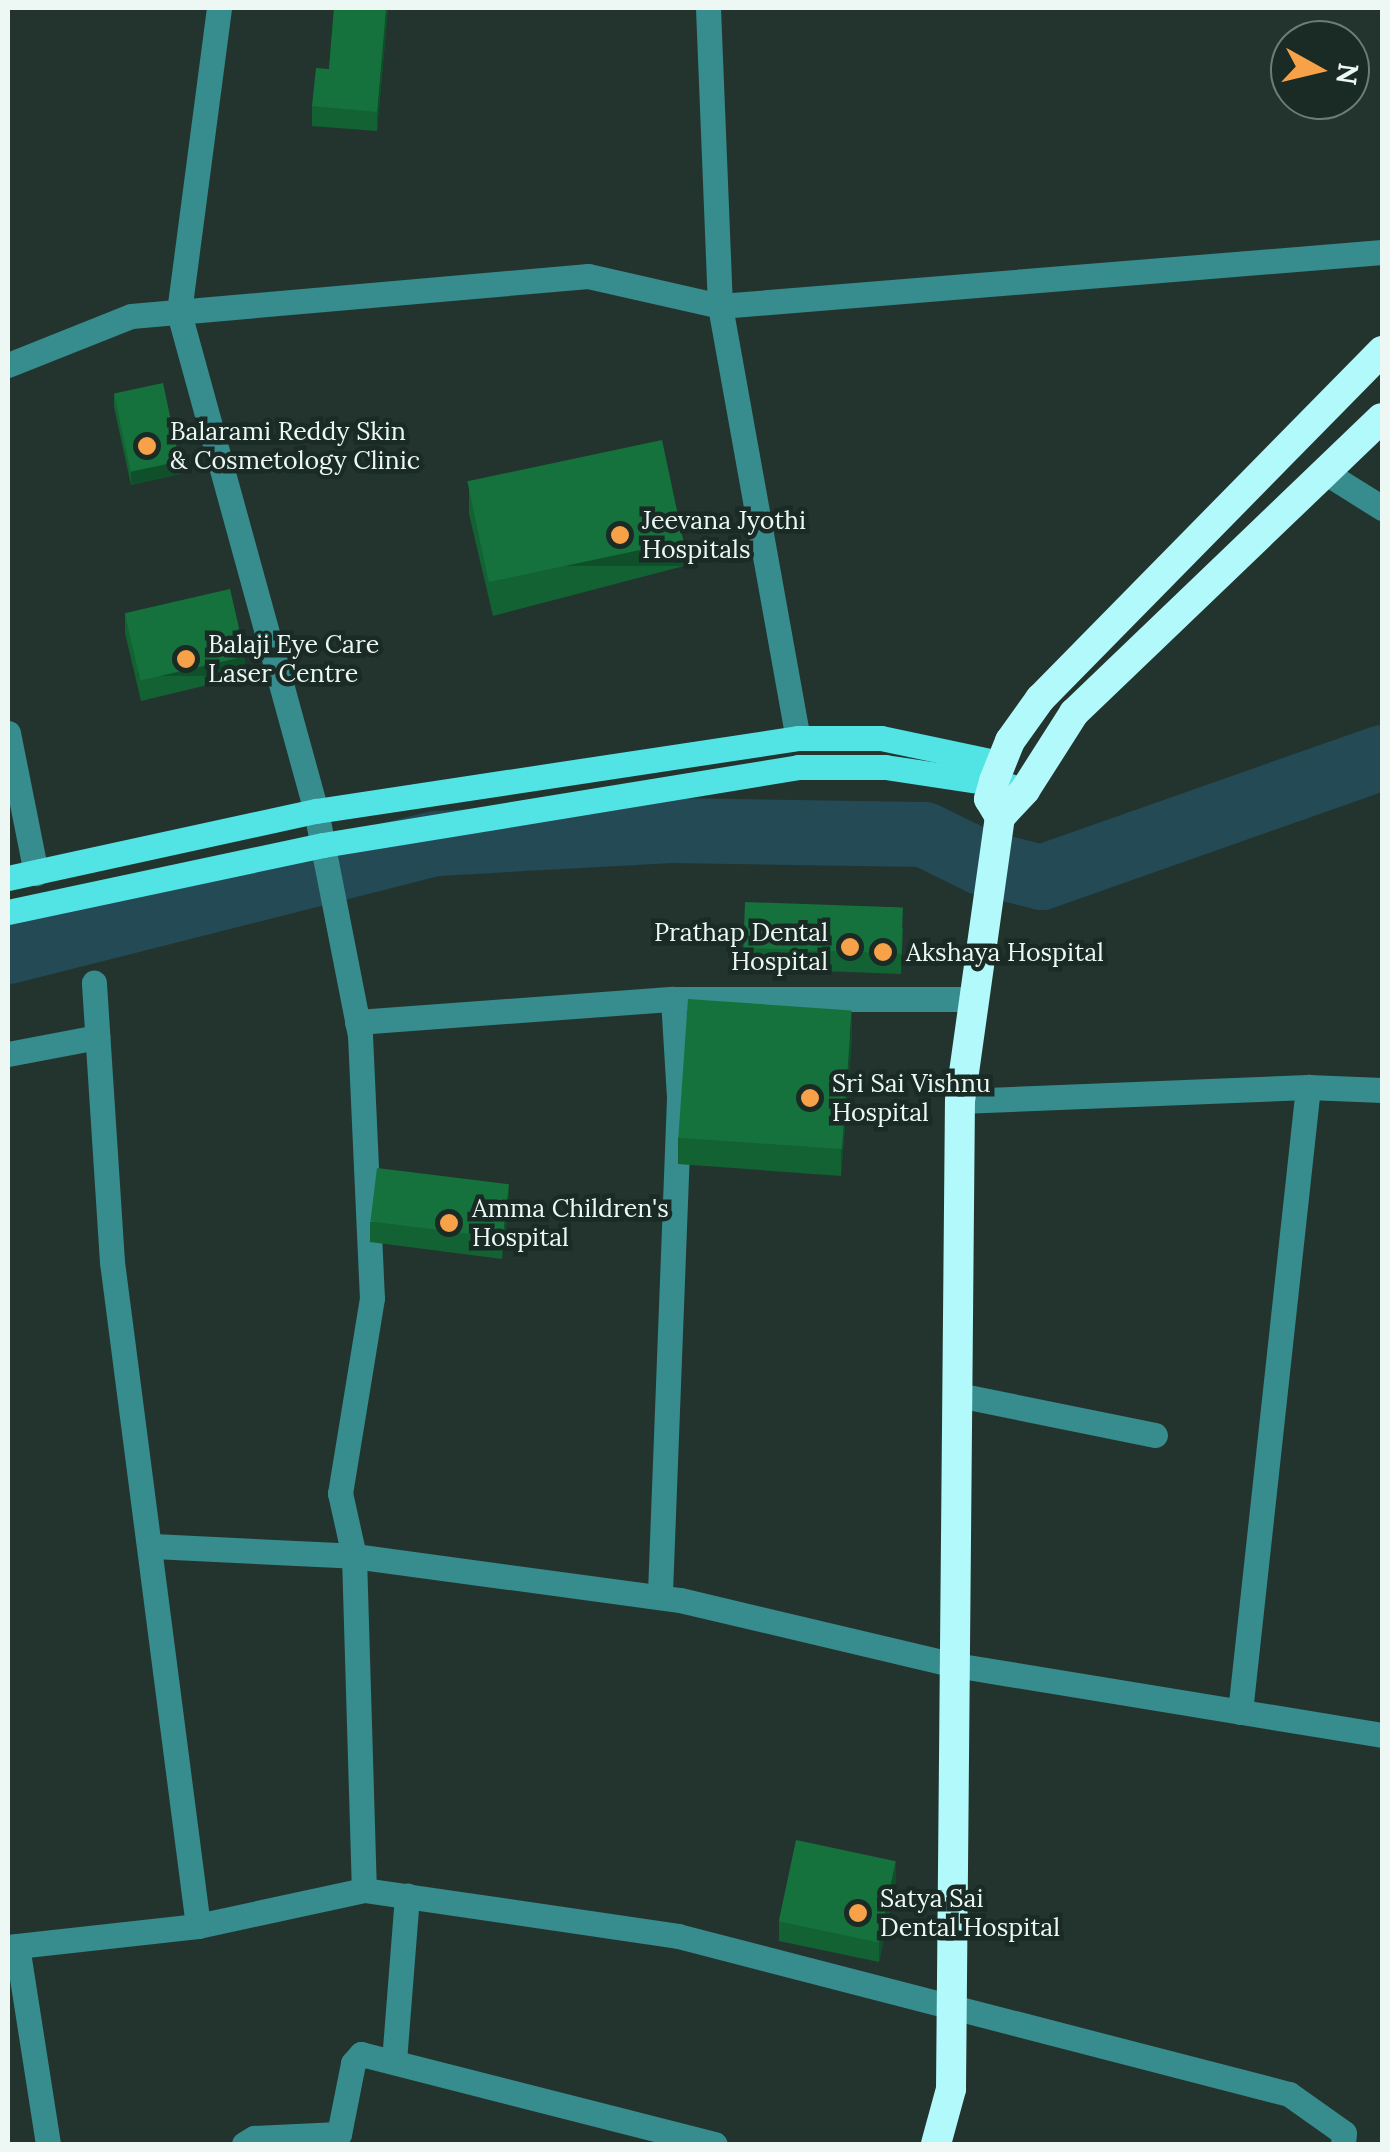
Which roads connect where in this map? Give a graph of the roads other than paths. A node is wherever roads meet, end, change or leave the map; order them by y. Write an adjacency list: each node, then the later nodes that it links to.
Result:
1 (219, 8): 5 (street)
2 (708, 8): 4 (street)
3 (1382, 252): 4 (street)
4 (720, 306): 5 (street); 12 (street)
5 (180, 312): 7 (street); 15 (street)
6 (1382, 352): 13 (highway)
7 (8, 364)
8 (1382, 418): 9 (highway)
9 (1324, 472): 10 (street); 14 (highway)
10 (1382, 508)
11 (8, 734): 18 (street)
12 (798, 738): 13 (main road); 15 (main road)
13 (997, 772): 14 (main road); 16 (highway); 17 (main road)
14 (1026, 790): 16 (highway)
15 (316, 811): 17 (street); 18 (main road)
16 (997, 828): 23 (highway)
17 (324, 851): 20 (main road); 24 (street)
18 (36, 873): 19 (main road)
19 (8, 878)
20 (8, 912)
21 (94, 983): 25 (street)
22 (674, 999): 23 (street); 24 (street); 34 (street)
23 (974, 999): 29 (highway)
24 (358, 1022): 33 (street)
25 (98, 1036): 26 (street); 32 (street)
26 (8, 1054)
27 (1308, 1087): 28 (street); 29 (street); 36 (street)
28 (1382, 1090)
29 (960, 1102): 30 (highway)
30 (958, 1395): 31 (street); 35 (highway)
31 (1155, 1435)
32 (153, 1546): 33 (street); 40 (street)
33 (354, 1556): 34 (street); 38 (street)
34 (660, 1598): 35 (street)
35 (955, 1665): 36 (street); 42 (highway)
36 (1240, 1712): 37 (street)
37 (1382, 1736)
38 (364, 1890): 39 (street); 40 (street)
39 (407, 1896): 42 (street); 43 (street)
40 (198, 1926): 41 (street)
41 (12, 1946): 44 (street)
42 (952, 2007): 47 (highway); 48 (street)
43 (394, 2061): 45 (street); 46 (street)
44 (48, 2144)
45 (244, 2144)
46 (714, 2144)
47 (936, 2144)
48 (1343, 2144)

